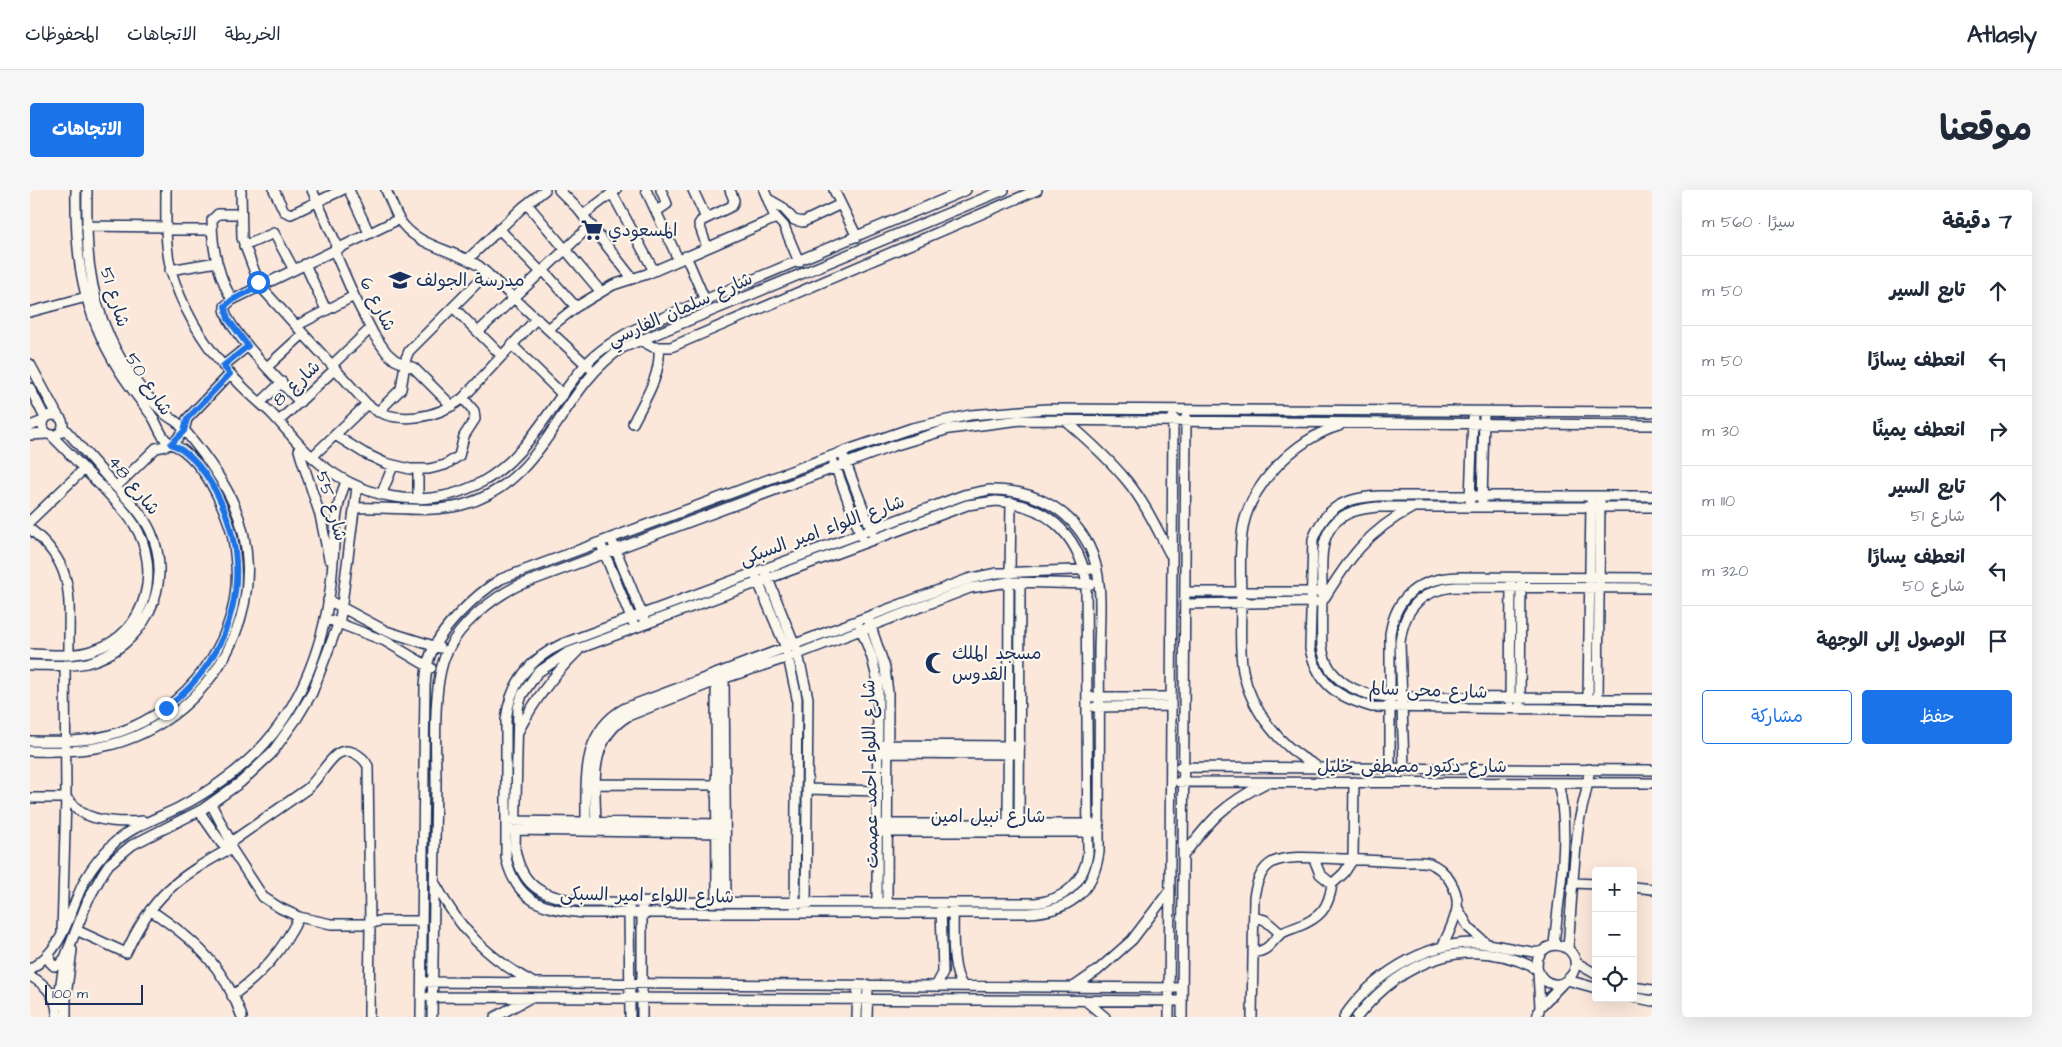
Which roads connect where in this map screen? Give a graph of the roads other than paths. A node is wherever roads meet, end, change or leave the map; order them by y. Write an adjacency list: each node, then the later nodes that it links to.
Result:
1 (76, 190): 57 (street, شارع 50)
2 (87, 190): 34 (street, شارع 51)
3 (166, 190): 35 (street, شارع سلمان الفارسي)
4 (241, 190): 28 (street)
5 (274, 190): 24 (street)
6 (312, 190): 24 (street, شارع 6)
7 (342, 190): 24 (street)
8 (349, 190): 38 (street)
9 (386, 190): 32 (street)
10 (545, 190): 25 (street)
11 (559, 190): 29 (street)
12 (646, 190): 27 (street)
13 (661, 190): 27 (street)
14 (693, 190): 30 (street)
15 (730, 190): 30 (street)
16 (764, 190): 23 (street)
17 (834, 190): 26 (street)
18 (966, 190): 22 (street, شارع سلمان الفارسي)
19 (1004, 190): 72 (street, شارع سلمان الفارسي)
20 (1038, 190): 75 (street)
21 (615, 191): 29 (street); 52 (street)
22 (950, 193): 39 (street, شارع سلمان الفارسي)
23 (768, 199): 26 (street); 31 (street)
24 (317, 202): 42 (street, شارع 6)
25 (527, 204): 36 (street); 43 (street)
26 (841, 204): 39 (street)
27 (657, 211): 44 (street)
28 (240, 214): 37 (street); 40 (street)
29 (583, 215): 33 (street)
30 (706, 218): 41 (street)
31 (776, 218): 41 (street); 47 (street)
32 (399, 219): 38 (street); 45 (street)
33 (591, 225): 43 (street); 54 (street)
34 (86, 226): 35 (street); 57 (street, شارع 51)
35 (166, 228): 37 (street); 49 (street, شارع سلمان الفارسي)
36 (499, 229): 45 (street); 51 (street)
37 (212, 230): 46 (street)
38 (369, 233): 42 (street)
39 (857, 237): 47 (street, شارع سلمان الفارسي)
40 (244, 246): 50 (street); 55 (street)
41 (707, 247): 44 (street)
42 (336, 249): 48 (street); 58 (street, شارع 6)
43 (566, 249): 51 (street); 56 (street)
44 (682, 258): 52 (street); 61 (street)
45 (468, 259): 53 (street)
46 (216, 262): 49 (street); 60 (street)
47 (799, 262): 61 (street, شارع سلمان الفارسي)
48 (305, 264): 50 (street); 64 (street)
49 (170, 270): 80 (street, شارع سلمان الفارسي)
50 (294, 270): 55 (street)
51 (542, 271): 59 (street); 63 (street)
52 (654, 271): 54 (street)
53 (487, 273): 59 (street); 62 (street)
54 (632, 278): 56 (street)
55 (260, 286): 60 (street); 67 (street)
56 (601, 292): 63 (street)
57 (90, 296): 65 (street); 102 (street, شارع 51); 115 (street, شارع 50)
58 (354, 296): 64 (street); 68 (street, شارع 6)
59 (514, 297): 66 (street); 70 (street)
60 (232, 300): 74 (street)
61 (705, 300): 79 (street, شارع سلمان الفارسي)
62 (453, 307): 70 (street); 78 (street)
63 (576, 307): 69 (street)
64 (326, 310): 67 (street)
65 (30, 312)
66 (537, 318): 69 (street); 73 (street)
67 (296, 326): 71 (street)
68 (370, 329): 78 (street, شارع 6); 82 (street, شارع 8)
69 (548, 329): 79 (street)
70 (478, 332): 76 (street)
71 (303, 334): 81 (street); 82 (street)
72 (640, 340): 75 (street); 83 (street, شارع سلمان الفارسي)
73 (512, 345): 76 (street); 87 (street)
74 (248, 346): 80 (street); 81 (street)
75 (659, 348): 107 (street)
76 (502, 356): 88 (street)
77 (30, 364): 99 (street)
78 (405, 364): 92 (street, شارع 6); 97 (street)
79 (586, 364): 83 (street); 87 (street, شارع سلمان الفارسي)
80 (223, 366): 84 (street, شارع سلمان الفارسي)
81 (267, 367): 85 (street)
82 (334, 367): 89 (street, شارع 8); 91 (street)
83 (594, 371): 144 (street, شارع سلمان الفارسي)
84 (230, 374): 90 (street, شارع سلمان الفارسي); 101 (street)
85 (282, 382): 89 (street); 90 (street)
86 (30, 388): 100 (street)
87 (563, 395): 138 (street, شارع سلمان الفارسي)
88 (463, 398): 92 (street); 129 (street)
89 (300, 402): 103 (street, شارع 8)
90 (260, 403): 103 (street, شارع سلمان الفارسي)
91 (367, 404): 97 (street); 118 (street)
92 (452, 406): 97 (street)
93 (1173, 409): 94 (street); 105 (street); 122 (street)
94 (1186, 409): 95 (street); 106 (street)
95 (1473, 411): 96 (street); 109 (street)
96 (1484, 411): 98 (street); 110 (street)
97 (378, 412)
98 (1652, 412)
99 (58, 416): 100 (street); 113 (street)
100 (44, 419): 112 (street); 116 (street)
101 (187, 419): 102 (street); 114 (street)
102 (173, 421): 114 (street, شارع 51); 115 (street)
103 (279, 421): 120 (street, شارع سلمان الفارسي)
104 (1066, 422): 105 (street); 125 (street); 157 (street)
105 (1173, 422): 106 (street); 157 (street)
106 (1186, 422): 108 (street); 180 (street)
107 (633, 423)
108 (1347, 423): 109 (street); 181 (street)
109 (1473, 423): 110 (street); 134 (street)
110 (1484, 423): 111 (street); 135 (street)
111 (1652, 424)
112 (30, 426)
113 (63, 428): 116 (street); 131 (street, شارع 48)
114 (184, 431): 119 (street); 152 (street, شارع 51)
115 (160, 432): 119 (street, شارع 50); 121 (street)
116 (49, 434): 117 (street); 128 (street, شارع 48)
117 (30, 435)
118 (335, 435): 124 (street); 126 (street)
119 (171, 444): 121 (street); 209 (street, شارع 50)
120 (302, 447): 124 (street, شارع سلمان الفارسي); 162 (street, شارع 55)
121 (156, 448): 131 (street)
122 (842, 452): 123 (street); 125 (street)
123 (832, 456): 127 (street); 150 (street)
124 (312, 457): 130 (street, شارع سلمان الفارسي)
125 (846, 463): 127 (street); 148 (street)
126 (393, 466): 129 (street); 133 (street)
127 (836, 467): 149 (street); 155 (street)
128 (84, 469): 146 (street); 189 (street, شارع 48)
129 (418, 470): 138 (street)
130 (346, 482): 132 (street, شارع سلمان الفارسي); 162 (street)
131 (116, 487): 190 (street, شارع 48)
132 (357, 487): 133 (street, شارع سلمان الفارسي); 144 (street)
133 (381, 495): 138 (street, شارع سلمان الفارسي)
134 (1470, 496): 135 (street, شارع محى سالم); 140 (street); 183 (street, شارع محى سالم)
135 (1482, 496): 136 (street, شارع محى سالم); 141 (street)
136 (1595, 496): 137 (street, شارع محى سالم); 142 (street)
137 (1652, 496)
138 (418, 499)
139 (1011, 502): 151 (street, شارع اللواء امير السبكى); 160 (street, شارع اللواء امير السبكى); 163 (street)
140 (1470, 507): 141 (street, شارع محى سالم); 145 (street, شارع محى سالم)
141 (1482, 507): 142 (street, شارع محى سالم)
142 (1595, 507): 143 (street, شارع محى سالم); 167 (street); 168 (street)
143 (1652, 507)
144 (356, 508): 191 (street)
145 (1413, 508): 184 (street); 184 (street, شارع محى سالم)
146 (30, 522)
147 (30, 529): 205 (street)
148 (871, 529): 149 (street, شارع اللواء امير السبكى); 151 (street); 159 (street, شارع اللواء امير السبكى)
149 (861, 533): 154 (street); 158 (street, شارع اللواء امير السبكى)
150 (611, 538): 153 (street); 155 (street)
151 (875, 539): 154 (street, شارع اللواء امير السبكى)
152 (244, 541): 209 (street, شارع 50)
153 (600, 542): 156 (street); 199 (street)
154 (864, 544): 170 (street, شارع اللواء امير السبكى)
155 (615, 548): 156 (street); 192 (street)
156 (604, 552): 194 (street); 201 (street)
157 (1171, 555): 221 (street)
158 (764, 569): 161 (street, شارع اللواء امير السبكى); 170 (street)
159 (1097, 569): 160 (street); 174 (street, شارع اللواء امير السبكى)
160 (1084, 570): 163 (street); 173 (street, شارع اللواء امير السبكى)
161 (754, 573): 171 (street); 192 (street, شارع اللواء امير السبكى)
162 (332, 576): 185 (street)
163 (1010, 577): 172 (street); 196 (street); 233 (street)
164 (1456, 577): 165 (street); 175 (street); 182 (street)
165 (1511, 578): 166 (street); 176 (street)
166 (1521, 578): 167 (street); 177 (street)
167 (1590, 578): 168 (street); 178 (street)
168 (1599, 578): 169 (street); 178 (street)
169 (1652, 578)
170 (768, 579): 171 (street, شارع اللواء امير السبكى); 202 (street)
171 (758, 582): 197 (street, شارع اللواء امير السبكى); 202 (street)
172 (1020, 582): 173 (street); 234 (street)
173 (1087, 584): 174 (street); 212 (street, شارع اللواء امير السبكى)
174 (1099, 584): 213 (street, شارع اللواء امير السبكى)
175 (1457, 587): 176 (street); 186 (street)
176 (1511, 588): 177 (street); 216 (street)
177 (1521, 588): 178 (street); 217 (street)
178 (1594, 588): 179 (street); 218 (street); 219 (street)
179 (1652, 588)
180 (1185, 592): 181 (street); 188 (street)
181 (1241, 592): 183 (street); 187 (street)
182 (1409, 594): 186 (street); 214 (street)
183 (1311, 597): 184 (street); 187 (street); 224 (street, شارع محى سالم)
184 (1322, 597): 214 (street, شارع محى سالم)
185 (328, 600): 191 (street); 193 (street)
186 (1416, 602): 215 (street)
187 (1241, 603): 188 (street); 237 (street)
188 (1185, 604): 239 (street)
189 (142, 605): 190 (street); 205 (street, شارع 48)
190 (152, 608): 207 (street, شارع 48)
191 (341, 608): 195 (street); 199 (street)
192 (642, 614): 194 (street, شارع اللواء امير السبكى); 197 (street)
193 (325, 618): 195 (street); 259 (street)
194 (631, 618): 198 (street); 260 (street, شارع اللواء امير السبكى)
195 (339, 623): 208 (street); 257 (street)
196 (865, 623): 202 (street); 204 (street); 232 (street, شارع اللواء احمد عصمت)
197 (646, 624): 198 (street, شارع اللواء امير السبكى)
198 (635, 628): 200 (street, شارع اللواء امير السبكى)
199 (434, 647): 201 (street); 208 (street)
200 (581, 648): 229 (street); 229 (street, شارع اللواء امير السبكى)
201 (447, 650): 210 (street)
202 (789, 650): 204 (street); 211 (street); 286 (street)
203 (30, 654): 205 (street, شارع 48)
204 (798, 654): 253 (street)
205 (69, 655)
206 (30, 665): 207 (street, شارع 48)
207 (65, 665): 231 (street)
208 (428, 665): 210 (street); 304 (street)
209 (207, 674): 231 (street, شارع 50); 236 (street, شارع 50)
210 (439, 674): 275 (street)
211 (720, 676): 251 (street); 252 (street); 262 (street); 264 (street)
212 (1087, 697): 213 (street); 222 (street, شارع اللواء امير السبكى)
213 (1099, 697): 221 (street); 223 (street, شارع اللواء امير السبكى)
214 (1390, 697): 215 (street, شارع محى سالم); 224 (street)
215 (1402, 697): 216 (street, شارع محى سالم); 225 (street)
216 (1510, 698): 217 (street, شارع محى سالم); 226 (street)
217 (1520, 698): 218 (street, شارع محى سالم); 227 (street)
218 (1588, 698): 219 (street, شارع محى سالم)
219 (1598, 698): 220 (street, شارع محى سالم)
220 (1652, 699)
221 (1171, 702): 223 (street); 238 (street)
222 (1087, 707): 223 (street); 269 (street, شارع اللواء امير السبكى)
223 (1099, 707): 270 (street, شارع اللواء امير السبكى)
224 (1390, 708): 225 (street, شارع محى سالم); 240 (street)
225 (1402, 708): 226 (street, شارع محى سالم); 241 (street)
226 (1510, 709): 227 (street, شارع محى سالم)
227 (1520, 709): 228 (street, شارع محى سالم)
228 (1652, 710)
229 (517, 735): 261 (street, شارع اللواء امير السبكى)
230 (30, 741): 231 (street, شارع 50)
231 (66, 742): 236 (street)
232 (883, 749): 233 (street); 254 (street, شارع اللواء احمد عصمت); 266 (street, شارع اللواء احمد عصمت)
233 (1008, 750): 234 (street); 267 (street)
234 (1019, 750): 268 (street)
235 (30, 751): 236 (street, شارع 50)
236 (66, 752): 256 (street)
237 (1317, 766): 239 (street, شارع دكتور مصطفى خليل); 240 (street, شارع دكتور مصطفى خليل)
238 (1171, 767): 239 (street, شارع دكتور مصطفى خليل); 244 (street)
239 (1184, 767): 245 (street)
240 (1390, 767): 241 (street, شارع دكتور مصطفى خليل)
241 (1404, 767): 242 (street, شارع دكتور مصطفى خليل)
242 (1589, 769): 243 (street, شارع دكتور مصطفى خليل); 249 (street)
243 (1652, 770)
244 (1171, 782): 245 (street, شارع دكتور مصطفى خليل); 281 (street)
245 (1184, 782): 246 (street, شارع دكتور مصطفى خليل); 272 (street)
246 (1268, 782): 247 (street, شارع دكتور مصطفى خليل); 272 (street)
247 (1354, 782): 248 (street, شارع دكتور مصطفى خليل); 274 (street)
248 (1558, 783): 249 (street, شارع دكتور مصطفى خليل); 309 (street)
249 (1589, 783): 250 (street, شارع دكتور مصطفى خليل); 276 (street)
250 (1652, 783)
251 (596, 784): 252 (street); 263 (street)
252 (716, 785): 264 (street)
253 (808, 789): 254 (street); 287 (street)
254 (878, 791): 265 (street, شارع اللواء احمد عصمت)
255 (30, 798): 256 (street)
256 (66, 798): 259 (street); 307 (street)
257 (210, 804): 258 (street); 271 (street)
258 (199, 811): 271 (street); 305 (street)
259 (150, 820): 307 (street)
260 (504, 826): 261 (street); 298 (street, شارع اللواء امير السبكى)
261 (516, 826): 262 (street); 282 (street, شارع اللواء امير السبكى)
262 (586, 827): 263 (street)
263 (596, 827): 264 (street)
264 (721, 828): 285 (street)
265 (878, 828): 266 (street, شارع نبيل امين); 288 (street, شارع اللواء احمد عصمت)
266 (888, 828): 267 (street, شارع نبيل امين); 289 (street, شارع اللواء احمد عصمت)
267 (1008, 828): 268 (street, شارع نبيل امين)
268 (1019, 828): 269 (street, شارع نبيل امين)
269 (1088, 828): 270 (street, شارع نبيل امين); 291 (street, شارع اللواء امير السبكى)
270 (1099, 828): 297 (street, شارع اللواء امير السبكى)
271 (231, 845): 293 (street); 301 (street); 303 (street)
272 (1183, 856): 334 (street)
273 (1314, 859): 274 (street); 277 (street); 302 (street)
274 (1353, 859): 277 (street); 292 (street)
275 (434, 883): 323 (street); 324 (street)
276 (1573, 883): 278 (street); 311 (street)
277 (1332, 884): 306 (street)
278 (1592, 884)
279 (1637, 888): 280 (street)
280 (1652, 889)
281 (1170, 890): 331 (street); 333 (street)
282 (585, 902): 283 (street, شارع اللواء امير السبكى); 298 (street)
283 (629, 902): 284 (street, شارع اللواء امير السبكى); 294 (street)
284 (642, 902): 285 (street, شارع اللواء امير السبكى); 295 (street)
285 (721, 902): 286 (street, شارع اللواء امير السبكى)
286 (796, 902): 287 (street, شارع اللواء امير السبكى); 299 (street)
287 (806, 902): 288 (street, شارع اللواء امير السبكى); 300 (street)
288 (877, 902): 289 (street, شارع اللواء امير السبكى)
289 (888, 902): 290 (street, شارع اللواء امير السبكى)
290 (941, 903): 291 (street, شارع اللواء امير السبكى); 296 (street)
291 (952, 903): 297 (street)
292 (1457, 908): 308 (street); 310 (street)
293 (150, 910): 305 (street); 337 (street)
294 (629, 912): 295 (street, شارع اللواء امير السبكى); 298 (street, شارع اللواء امير السبكى); 325 (street)
295 (642, 912): 299 (street, شارع اللواء امير السبكى); 326 (street)
296 (942, 912): 297 (street, شارع اللواء امير السبكى); 300 (street, شارع اللواء امير السبكى); 329 (street)
297 (953, 912): 330 (street)
298 (584, 913)
299 (796, 913): 300 (street, شارع اللواء امير السبكى)
300 (806, 913)
301 (299, 917): 303 (street); 337 (street)
302 (1254, 917): 306 (street); 312 (street)
303 (370, 924): 304 (street); 354 (street)
304 (422, 924): 322 (street)
305 (76, 930): 315 (street); 352 (street)
306 (1280, 934): 312 (street)
307 (62, 937): 314 (street)
308 (1486, 943): 310 (street); 313 (street)
309 (1554, 945): 311 (street); 313 (street)
310 (1442, 947): 366 (street)
311 (1568, 949): 316 (street)
312 (1254, 952): 365 (street)
313 (1541, 952): 318 (street)
314 (49, 954): 315 (street); 317 (street)
315 (65, 958): 350 (street)
316 (1575, 962): 319 (street); 321 (street)
317 (30, 969)
318 (1537, 971): 321 (street); 351 (street); 367 (street)
319 (1592, 972)
320 (30, 976): 350 (street)
321 (1566, 981): 332 (street); 351 (street)
322 (421, 982): 323 (street); 338 (street)
323 (433, 983): 324 (street); 339 (street)
324 (534, 983): 325 (street)
325 (630, 984): 326 (street); 341 (street)
326 (642, 984): 327 (street); 342 (street)
327 (858, 986): 328 (street); 343 (street)
328 (868, 986): 329 (street); 344 (street)
329 (936, 986): 330 (street)
330 (963, 986): 331 (street)
331 (1074, 987): 333 (street)
332 (1592, 987)
333 (1169, 988): 334 (street); 346 (street)
334 (1182, 988): 348 (street)
335 (1637, 988): 336 (street)
336 (1652, 990)
337 (232, 996): 353 (street)
338 (421, 997): 339 (street); 355 (street)
339 (432, 998): 340 (street); 356 (street)
340 (529, 998): 341 (street); 357 (street)
341 (630, 998): 342 (street); 358 (street)
342 (642, 998): 343 (street); 359 (street)
343 (857, 999): 344 (street); 360 (street)
344 (868, 999): 347 (street); 361 (street)
345 (1637, 999): 349 (street)
346 (1169, 1000): 347 (street); 348 (street); 363 (street)
347 (1086, 1001): 362 (street)
348 (1182, 1001): 364 (street)
349 (1652, 1001)
350 (57, 1013)
351 (1539, 1014)
352 (66, 1017)
353 (242, 1017)
354 (369, 1017)
355 (421, 1017)
356 (432, 1017)
357 (495, 1017)
358 (630, 1017)
359 (642, 1017)
360 (857, 1017)
361 (867, 1017)
362 (1105, 1017)
363 (1169, 1017)
364 (1182, 1017)
365 (1252, 1017)
366 (1344, 1017)
367 (1357, 1017)

